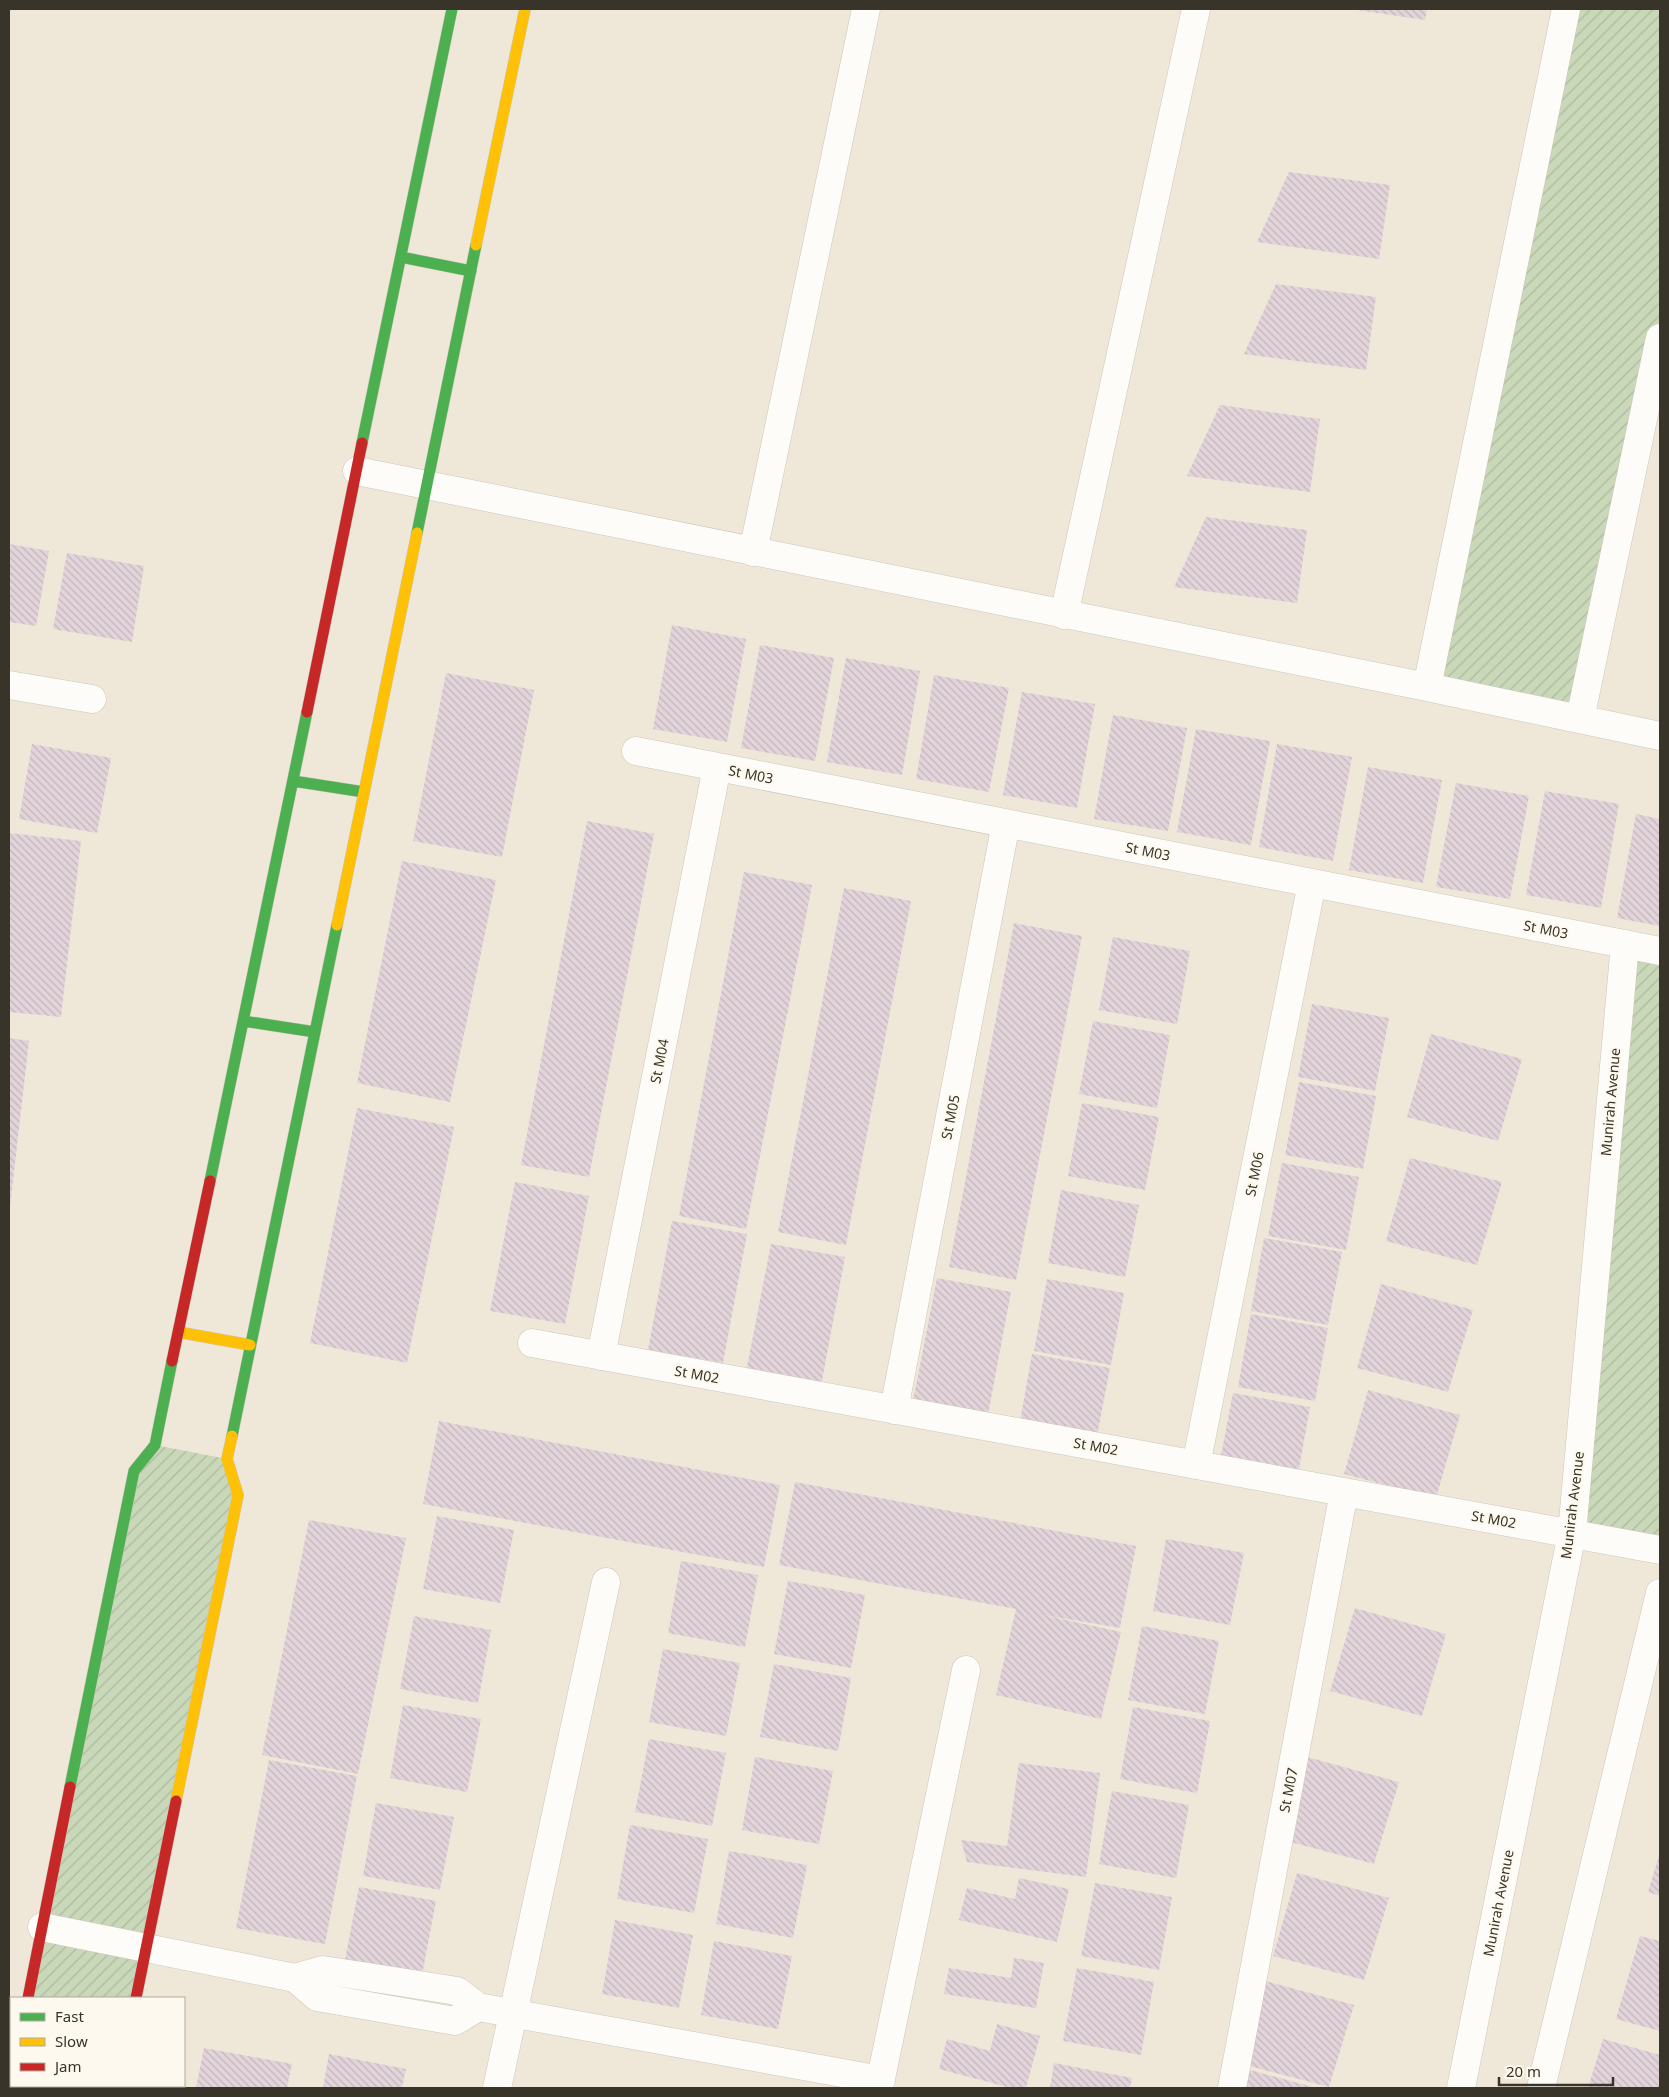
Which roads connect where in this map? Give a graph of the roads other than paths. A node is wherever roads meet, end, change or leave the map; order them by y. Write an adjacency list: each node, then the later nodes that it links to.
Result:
1 (452, 9): 6 (street)
2 (525, 9): 7 (street)
3 (866, 9): 11 (street)
4 (1196, 9): 12 (street)
5 (1566, 9): 14 (street)
6 (401, 257): 7 (street); 9 (street)
7 (471, 271): 10 (street)
8 (1660, 338): 16 (street)
9 (357, 471): 10 (street); 20 (street)
10 (427, 486): 11 (street); 21 (street)
11 (754, 552): 12 (street)
12 (1064, 615): 14 (street)
13 (9, 685): 15 (street)
14 (1427, 687): 16 (street)
15 (92, 699)
16 (1580, 719): 17 (street)
17 (1660, 736)
18 (636, 751): 19 (street, St M03)
19 (717, 767): 22 (street, St M03); 31 (street, St M04)
20 (293, 781): 21 (street); 26 (street)
21 (364, 792): 27 (street)
22 (1006, 823): 23 (street, St M03); 32 (street, St M05)
23 (1312, 883): 24 (street, St M03); 33 (street, St M06)
24 (1624, 944): 25 (street, St M03); 35 (street, Munirah Avenue)
25 (1660, 951)
26 (243, 1021): 27 (street); 28 (street)
27 (315, 1032): 30 (street)
28 (178, 1332): 30 (street); 40 (street)
29 (532, 1343): 31 (street, St M02)
30 (250, 1345): 41 (street)
31 (601, 1356): 32 (street, St M02)
32 (894, 1410): 33 (street, St M02)
33 (1196, 1465): 34 (street, St M02)
34 (1344, 1492): 35 (street, St M02); 47 (street, St M07)
35 (1572, 1533): 36 (street, St M02); 48 (street, Munirah Avenue)
36 (1660, 1550)
37 (606, 1582): 44 (street)
38 (1660, 1593): 49 (street)
39 (966, 1670): 45 (street)
40 (42, 1928): 41 (street); 42 (street)
41 (146, 1949): 43 (street); 44 (street)
42 (28, 1997)
43 (136, 1997)
44 (513, 2013): 45 (street); 46 (street)
45 (880, 2084)
46 (497, 2088)
47 (1232, 2088)
48 (1461, 2088)
49 (1541, 2088)

